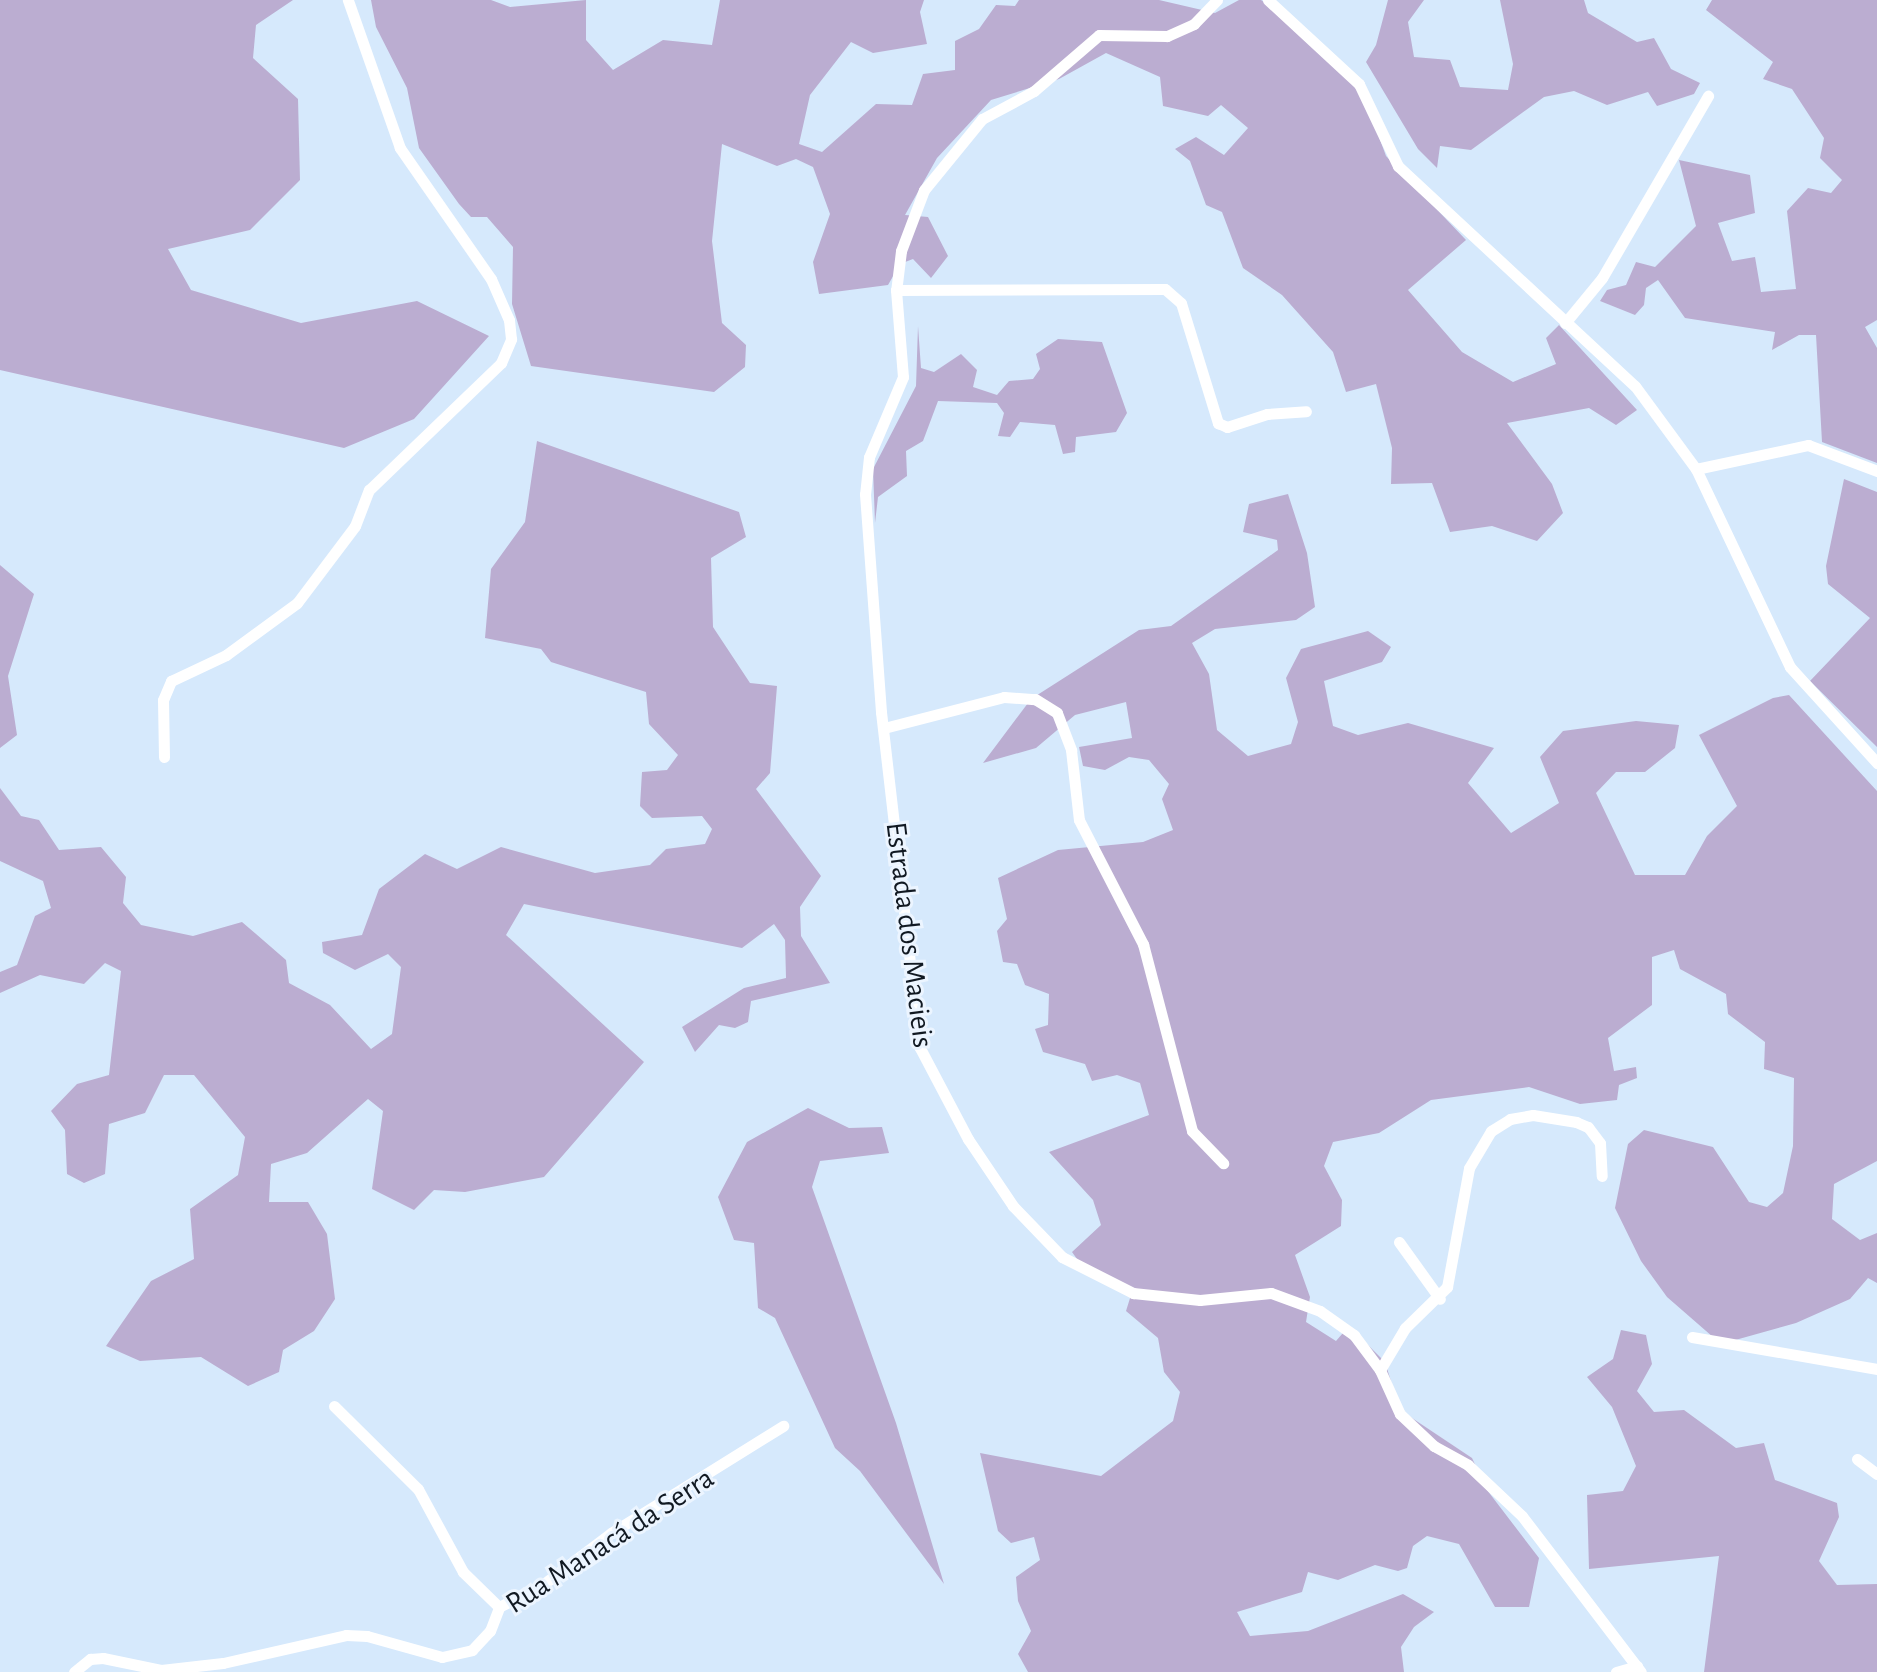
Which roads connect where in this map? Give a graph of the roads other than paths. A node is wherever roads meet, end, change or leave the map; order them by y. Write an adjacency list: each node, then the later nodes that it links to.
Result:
1 (348, 0): 11 (street)
2 (1217, 0): 5 (street, Estrada dos Macieis)
3 (1268, 0): 6 (street)
4 (1708, 96): 6 (street)
5 (896, 290): 7 (street); 10 (street, Estrada dos Macieis)
6 (1565, 323): 8 (street)
7 (1306, 411)
8 (1696, 469): 9 (street); 12 (street)
9 (1877, 471)
10 (884, 728): 13 (street); 19 (street, Estrada dos Macieis)
11 (164, 757)
12 (1877, 763)
13 (1223, 1163)
14 (1602, 1176): 16 (street)
15 (1399, 1242): 16 (street)
16 (1440, 1299): 19 (street)
17 (1692, 1337): 18 (street)
18 (1877, 1369)
19 (1380, 1370): 25 (street, Estrada dos Macieis)
20 (334, 1406): 24 (street)
21 (783, 1426): 24 (street, Rua Manacá da Serra)
22 (1857, 1459): 23 (street)
23 (1877, 1474)
24 (499, 1607): 26 (street, Rua Manacá da Serra)
25 (1639, 1669): 27 (street)
26 (74, 1672)
27 (1616, 1672)

